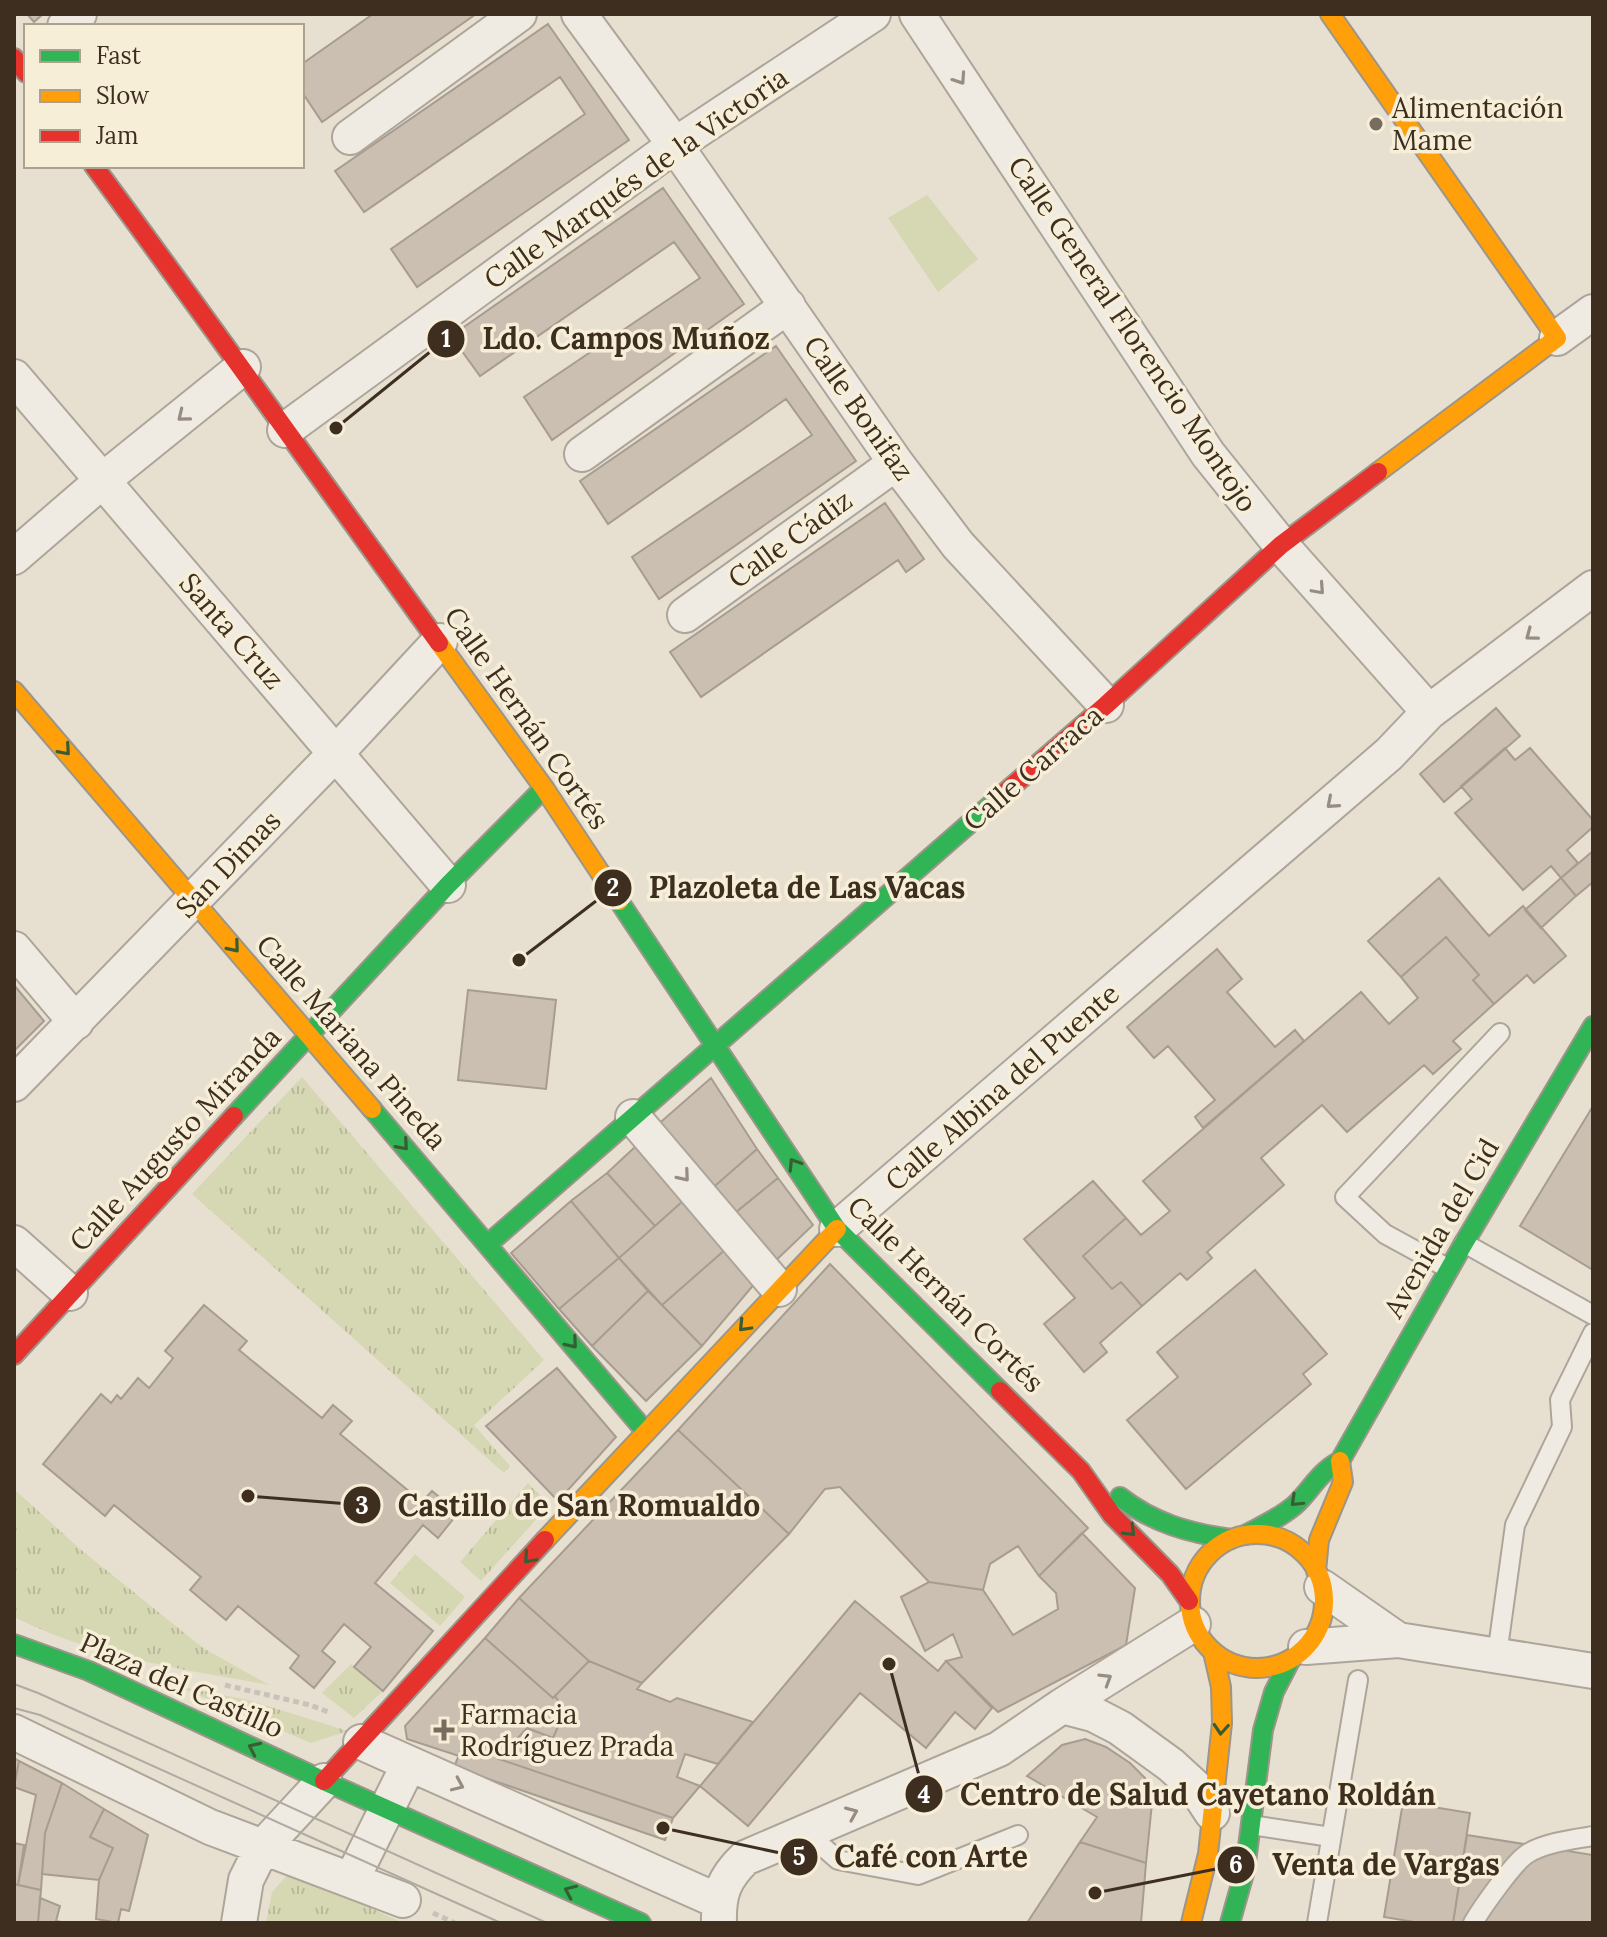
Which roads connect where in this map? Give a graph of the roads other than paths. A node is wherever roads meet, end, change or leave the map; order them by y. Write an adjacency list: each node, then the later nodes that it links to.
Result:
1 (519, 14): 6 (street)
2 (579, 14): 7 (street, Calle Bonifaz)
3 (873, 14): 7 (street, Calle Marqués de la Victoria)
4 (917, 14): 18 (street, Calle General Florencio Montojo, one-way to 18)
5 (1330, 14): 11 (street)
6 (350, 137)
7 (675, 145): 9 (street, Calle Bonifaz); 14 (street, Calle Marqués de la Victoria)
8 (95, 168): 12 (street, Calle Hernán Cortés)
9 (788, 306): 15 (street); 16 (street, Calle Bonifaz)
10 (1593, 312): 11 (street, Calle Carraca)
11 (1557, 338): 18 (street, Calle Carraca)
12 (243, 367): 14 (street, Calle Hernán Cortés); 17 (street, one-way to 17)
13 (14, 377): 17 (street, Santa Cruz)
14 (285, 430): 22 (street, Calle Hernán Cortés)
15 (582, 454)
16 (896, 463): 21 (street, Calle Cádiz); 24 (street, Calle Bonifaz)
17 (103, 480): 19 (street); 26 (street, Santa Cruz)
18 (1281, 545): 24 (street, Calle Carraca); 25 (street, Calle General Florencio Montojo, one-way to 25)
19 (14, 557)
20 (1593, 588): 25 (street, Calle Albina del Puente, one-way to 25)
21 (685, 615)
22 (440, 641): 26 (street, San Dimas); 27 (street, Calle Hernán Cortés)
23 (14, 691): 29 (street, Calle Mariana Pineda, one-way to 29)
24 (1106, 705): 35 (street, Calle Carraca)
25 (1429, 712): 38 (street, Calle Albina del Puente, one-way to 38)
26 (336, 753): 28 (street, Santa Cruz); 29 (street, San Dimas)
27 (544, 788): 28 (street, Calle Augusto Miranda); 35 (street, Calle Hernán Cortés)
28 (448, 885): 34 (street, Calle Augusto Miranda)
29 (194, 899): 31 (street, San Dimas); 34 (street, Calle Mariana Pineda, one-way to 34)
30 (14, 949): 31 (street)
31 (76, 1022): 36 (street, San Dimas)
32 (1593, 1026): 40 (street, Avenida del Cid)
33 (1500, 1033): 42 (lane)
34 (309, 1036): 41 (street, Calle Mariana Pineda, one-way to 41); 44 (street, Calle Augusto Miranda)
35 (716, 1044): 37 (street, Calle Carraca); 38 (street, Calle Hernán Cortés, one-way to 35)
36 (14, 1084)
37 (633, 1117): 41 (street, Calle Carraca); 43 (street, one-way to 43)
38 (837, 1229): 43 (street, Calle Albina del Puente); 50 (street, Calle Hernán Cortés)
39 (14, 1243): 44 (street)
40 (1464, 1243): 42 (street, Avenida del Cid); 45 (lane)
41 (488, 1244): 48 (street, Calle Mariana Pineda, one-way to 48)
42 (1449, 1269): 49 (street, Avenida del Cid)
43 (779, 1289): 48 (street, Calle Albina del Puente, one-way to 48)
44 (70, 1293): 47 (street, Calle Augusto Miranda)
45 (1593, 1315)
46 (1593, 1333): 58 (lane)
47 (14, 1355)
48 (645, 1431): 63 (street, Calle Albina del Puente, one-way to 63)
49 (1340, 1461): 51 (street, Avenida del Cid, one-way to 51); 52 (street, Avenida del Cid)
50 (1081, 1471): 51 (street); 53 (street, one-way to 53)
51 (1238, 1537): 52 (street); 53 (street)
52 (1319, 1579): 54 (street); 57 (street)
53 (1191, 1612): 56 (street); 61 (street, one-way to 53)
54 (1398, 1640): 57 (street); 58 (street)
55 (14, 1644): 65 (street, Plaza del Castillo, one-way to 55)
56 (1213, 1652): 57 (street); 67 (street, one-way to 67)
57 (1299, 1653): 68 (street)
58 (1497, 1655): 59 (street)
59 (1593, 1671)
60 (1358, 1680): 72 (lane)
61 (1062, 1706): 67 (street); 69 (street, one-way to 61)
62 (14, 1732): 73 (street)
63 (361, 1742): 64 (street); 65 (street, Calle Albina del Puente)
64 (409, 1764): 66 (street); 76 (street, one-way to 76)
65 (324, 1781): 66 (street, Plaza del Castillo); 73 (street)
66 (387, 1809): 74 (street); 78 (street, Plaza del Castillo, one-way to 66)
67 (1212, 1813): 79 (street)
68 (1251, 1825): 72 (lane); 80 (street)
69 (806, 1832): 70 (lane); 76 (street)
70 (1018, 1835)
71 (1593, 1836): 82 (lane)
72 (1331, 1837): 81 (lane)
73 (262, 1848): 74 (street); 77 (street)
74 (352, 1879): 75 (street)
75 (403, 1900)
76 (718, 1912)
77 (239, 1923)
78 (641, 1923)
79 (1191, 1923)
80 (1230, 1923)
81 (1317, 1923)
82 (1473, 1923)

